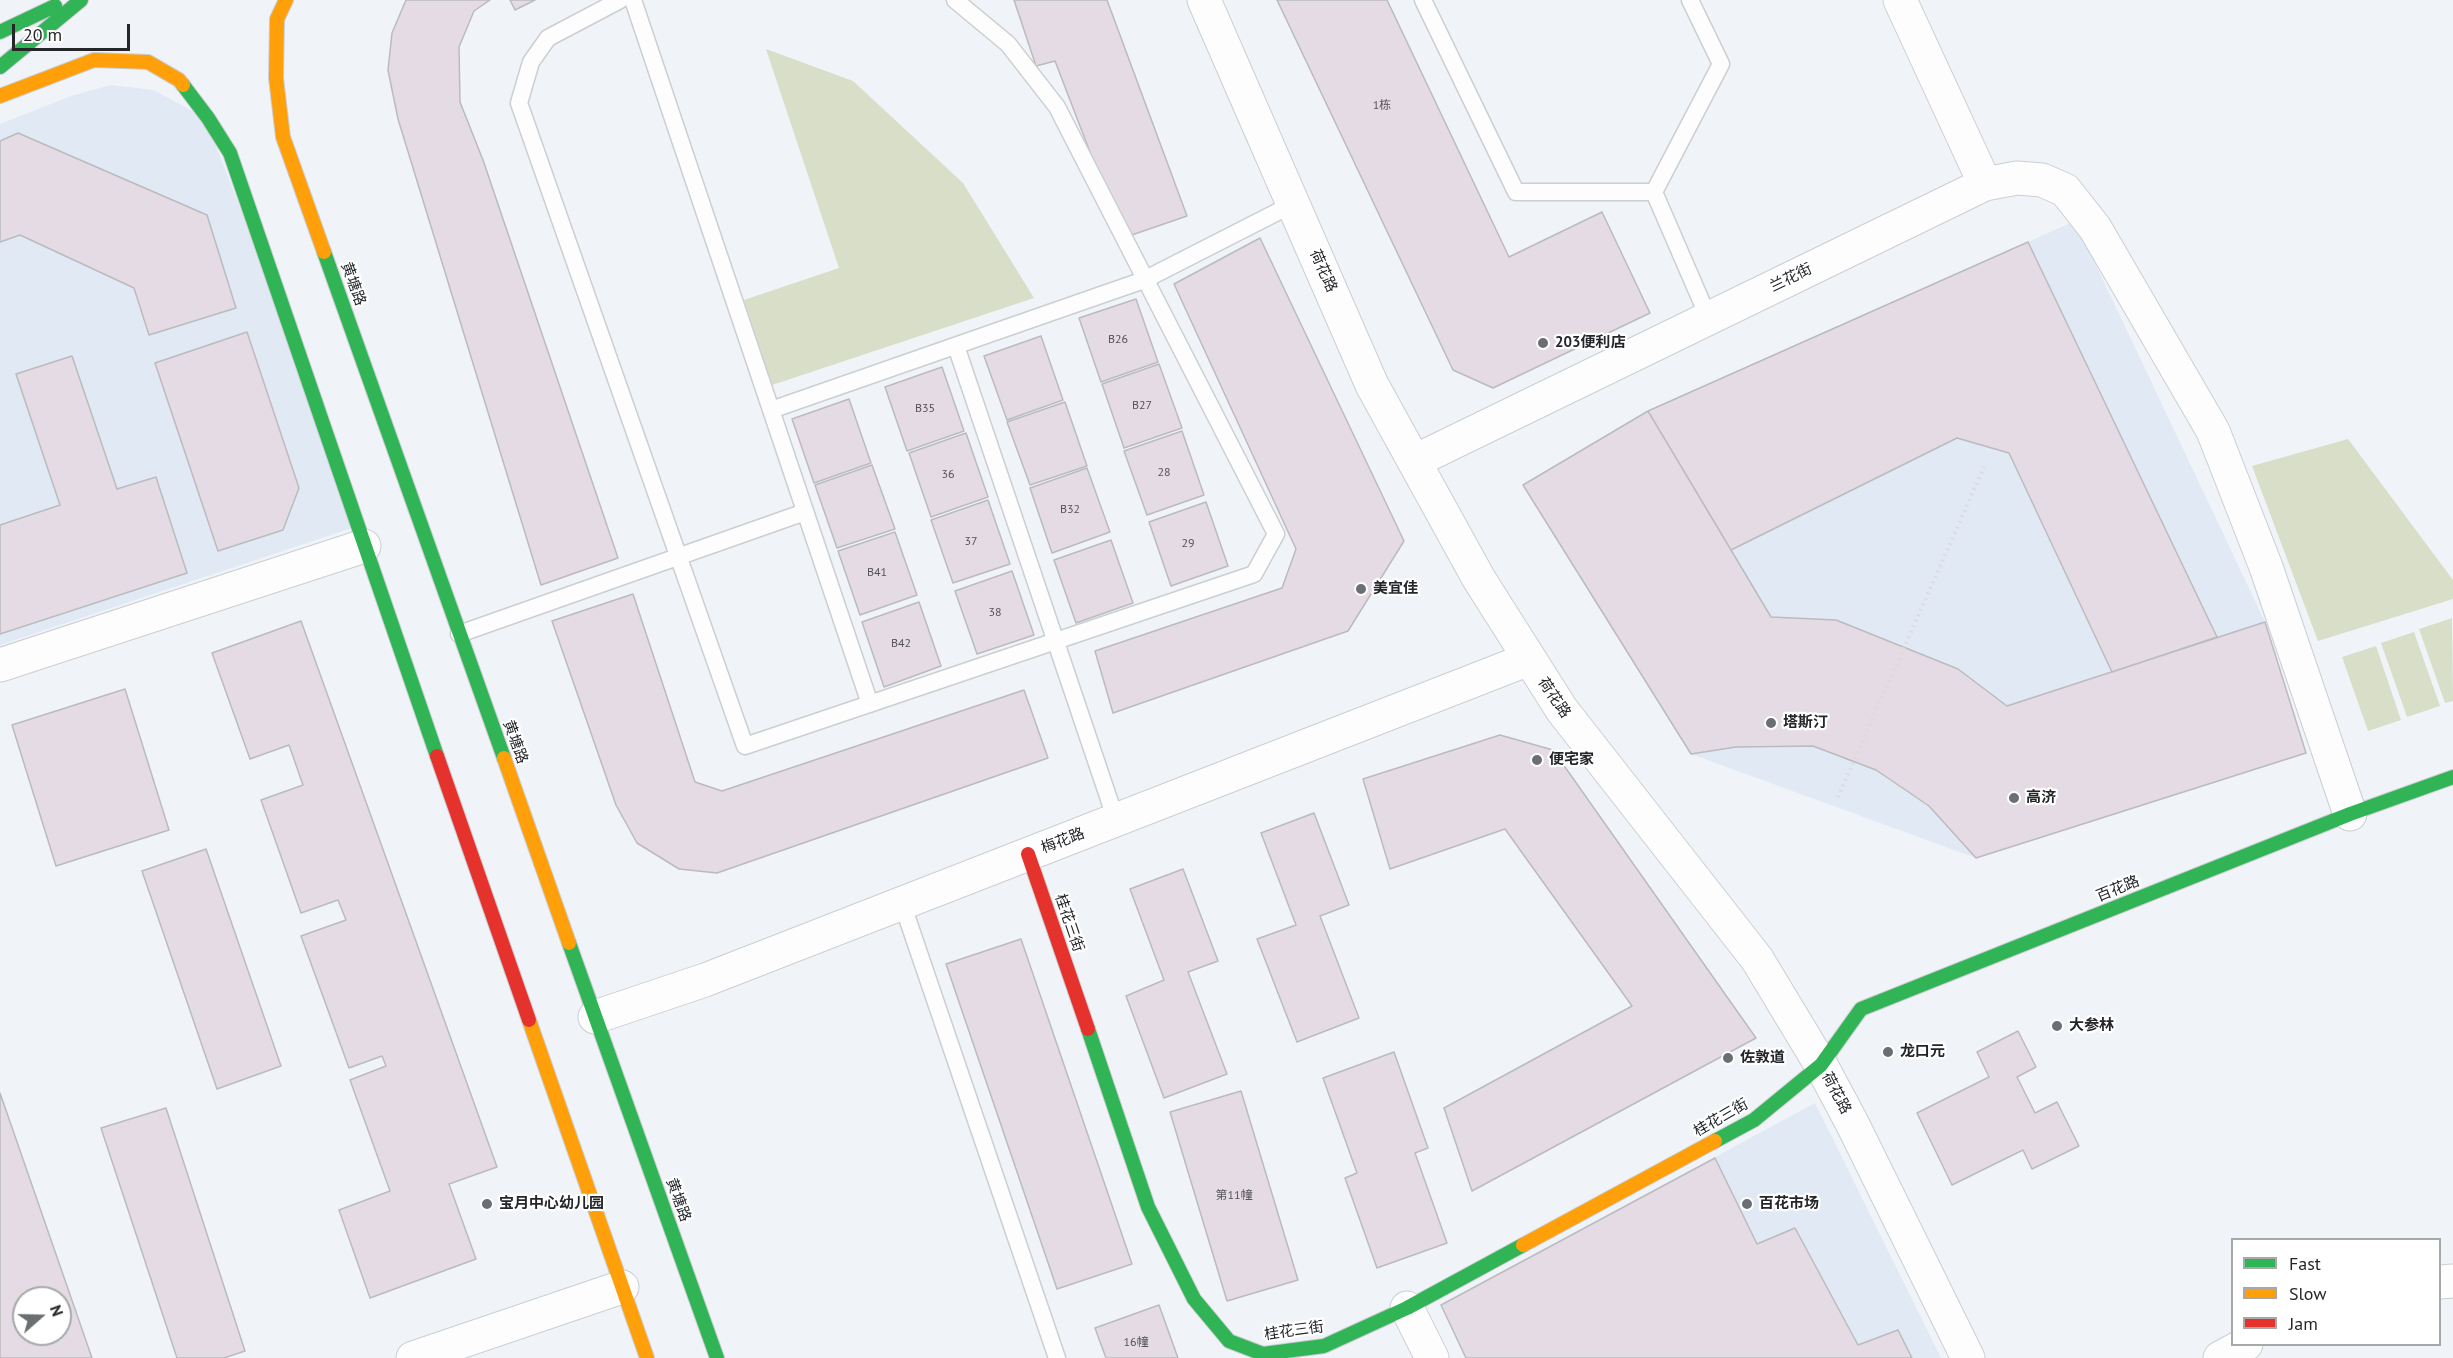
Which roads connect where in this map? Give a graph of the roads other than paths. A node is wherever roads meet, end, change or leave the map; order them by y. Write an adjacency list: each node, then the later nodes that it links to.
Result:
1 (69, 0): 11 (main road)
2 (81, 0): 12 (main road)
3 (286, 0): 25 (main road, 黄塘路)
4 (620, 0): 24 (lane)
5 (633, 0): 20 (lane)
6 (955, 0): 17 (lane)
7 (1204, 0): 16 (street, 荷花路)
8 (1423, 0): 15 (lane)
9 (1690, 0): 15 (lane)
10 (1900, 0): 14 (street)
11 (0, 32)
12 (0, 68)
13 (0, 96): 23 (main road)
14 (1985, 184): 18 (street, 兰花街); 31 (street, 兰花街)
15 (1654, 192): 18 (lane)
16 (1293, 204): 17 (lane); 21 (street, 荷花路)
17 (1144, 280): 19 (lane); 26 (lane)
18 (1709, 319): 21 (street, 兰花街)
19 (956, 346): 20 (lane); 26 (lane)
20 (771, 410): 22 (lane)
21 (1415, 461): 27 (street, 荷花路)
22 (805, 512): 24 (lane); 29 (lane)
23 (364, 546): 28 (street); 37 (main road)
24 (678, 557): 25 (lane); 29 (lane)
25 (459, 634): 35 (main road, 黄塘路)
26 (1057, 641): 29 (lane); 32 (lane)
27 (1528, 659): 32 (street, 梅花路); 36 (street, 荷花路)
28 (0, 665)
29 (870, 704)
30 (2453, 777): 31 (main road, 百花路)
31 (2350, 814): 36 (main road, 百花路)
32 (1116, 820): 33 (street, 梅花路)
33 (1028, 854): 34 (street, 梅花路); 38 (main road, 桂花三街)
34 (902, 903): 35 (street, 梅花路); 43 (lane)
35 (595, 1017): 42 (main road, 黄塘路)
36 (1821, 1065): 38 (main road, 桂花三街); 45 (street, 荷花路)
37 (622, 1287): 40 (street); 41 (main road)
38 (1407, 1308): 44 (street)
39 (2242, 1346): 46 (street)
40 (412, 1358)
41 (646, 1358)
42 (717, 1358)
43 (1057, 1358)
44 (1432, 1358)
45 (1968, 1358)
46 (2220, 1358)

